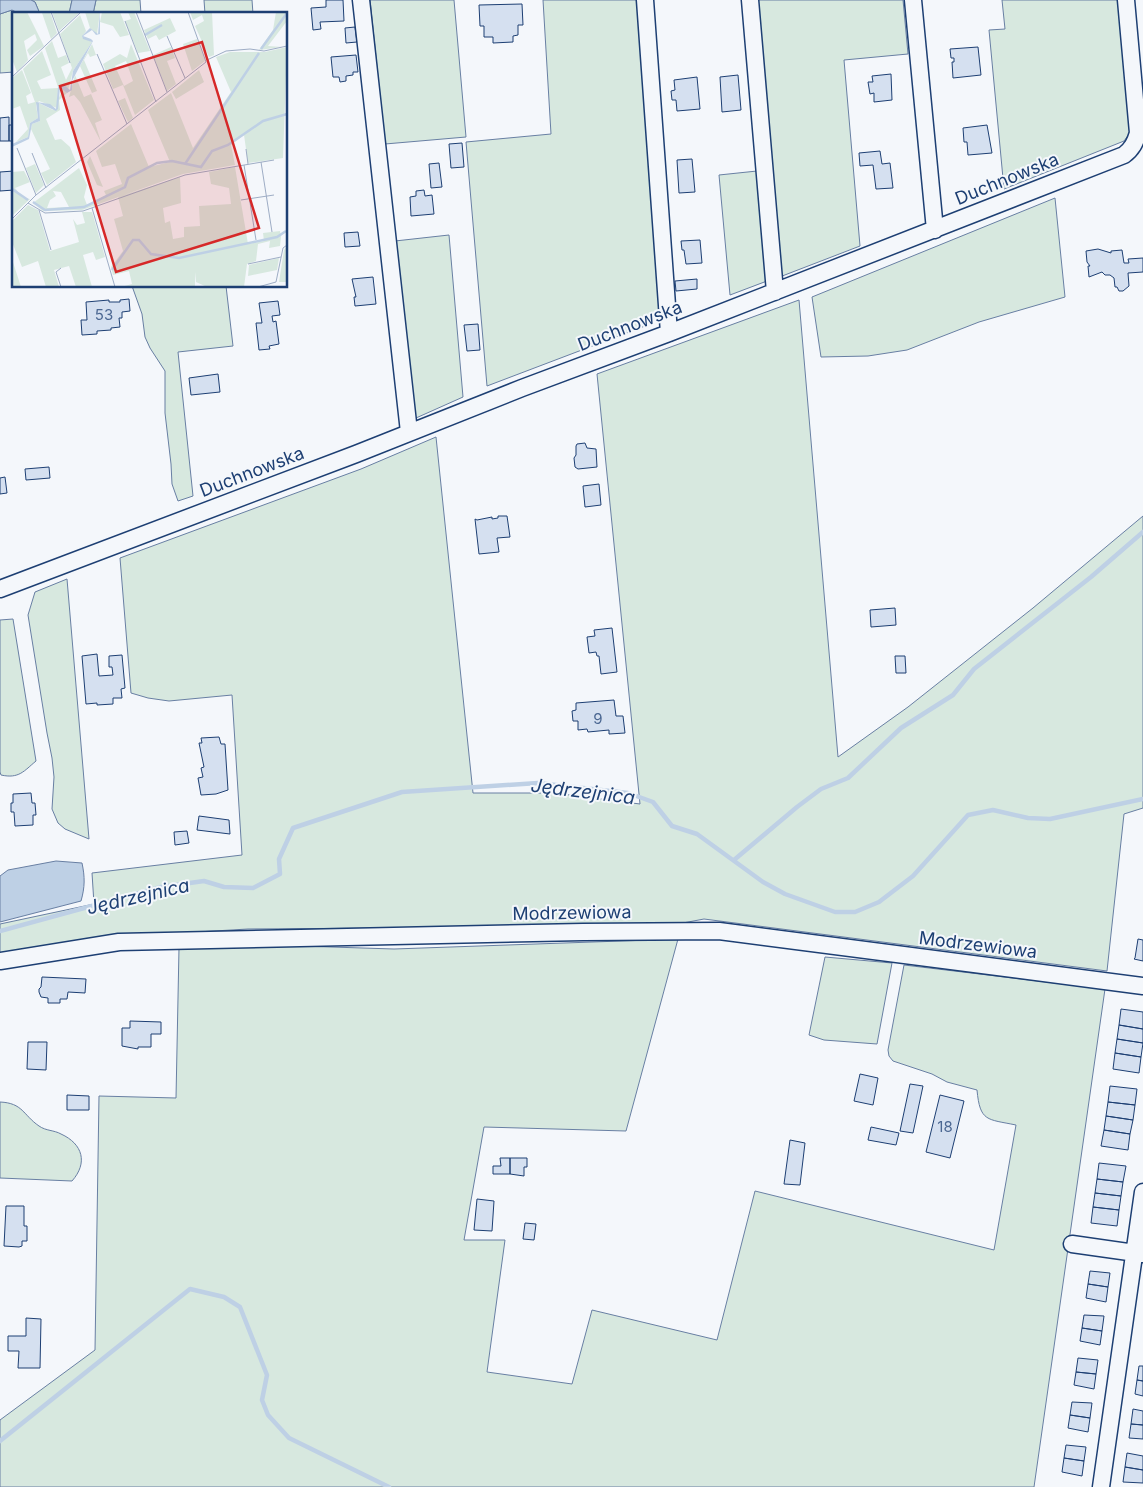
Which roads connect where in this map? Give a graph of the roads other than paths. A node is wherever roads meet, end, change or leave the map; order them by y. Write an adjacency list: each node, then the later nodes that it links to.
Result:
1 (361, 0): 10 (street)
2 (645, 0): 9 (street)
3 (750, 0): 8 (street)
4 (913, 0): 7 (street)
5 (1126, 0): 6 (street, Duchnowska)
6 (1139, 142): 7 (street, Duchnowska)
7 (935, 230): 8 (street, Duchnowska)
8 (775, 292): 9 (street, Duchnowska)
9 (669, 333): 10 (street, Duchnowska)
10 (409, 432): 11 (street, Duchnowska)
11 (0, 589)
12 (0, 961): 13 (street, Modrzewiowa)
13 (1143, 986)
14 (1143, 1192): 16 (street)
15 (1072, 1244): 16 (street)
16 (1139, 1253): 17 (street)
17 (1102, 1487)

